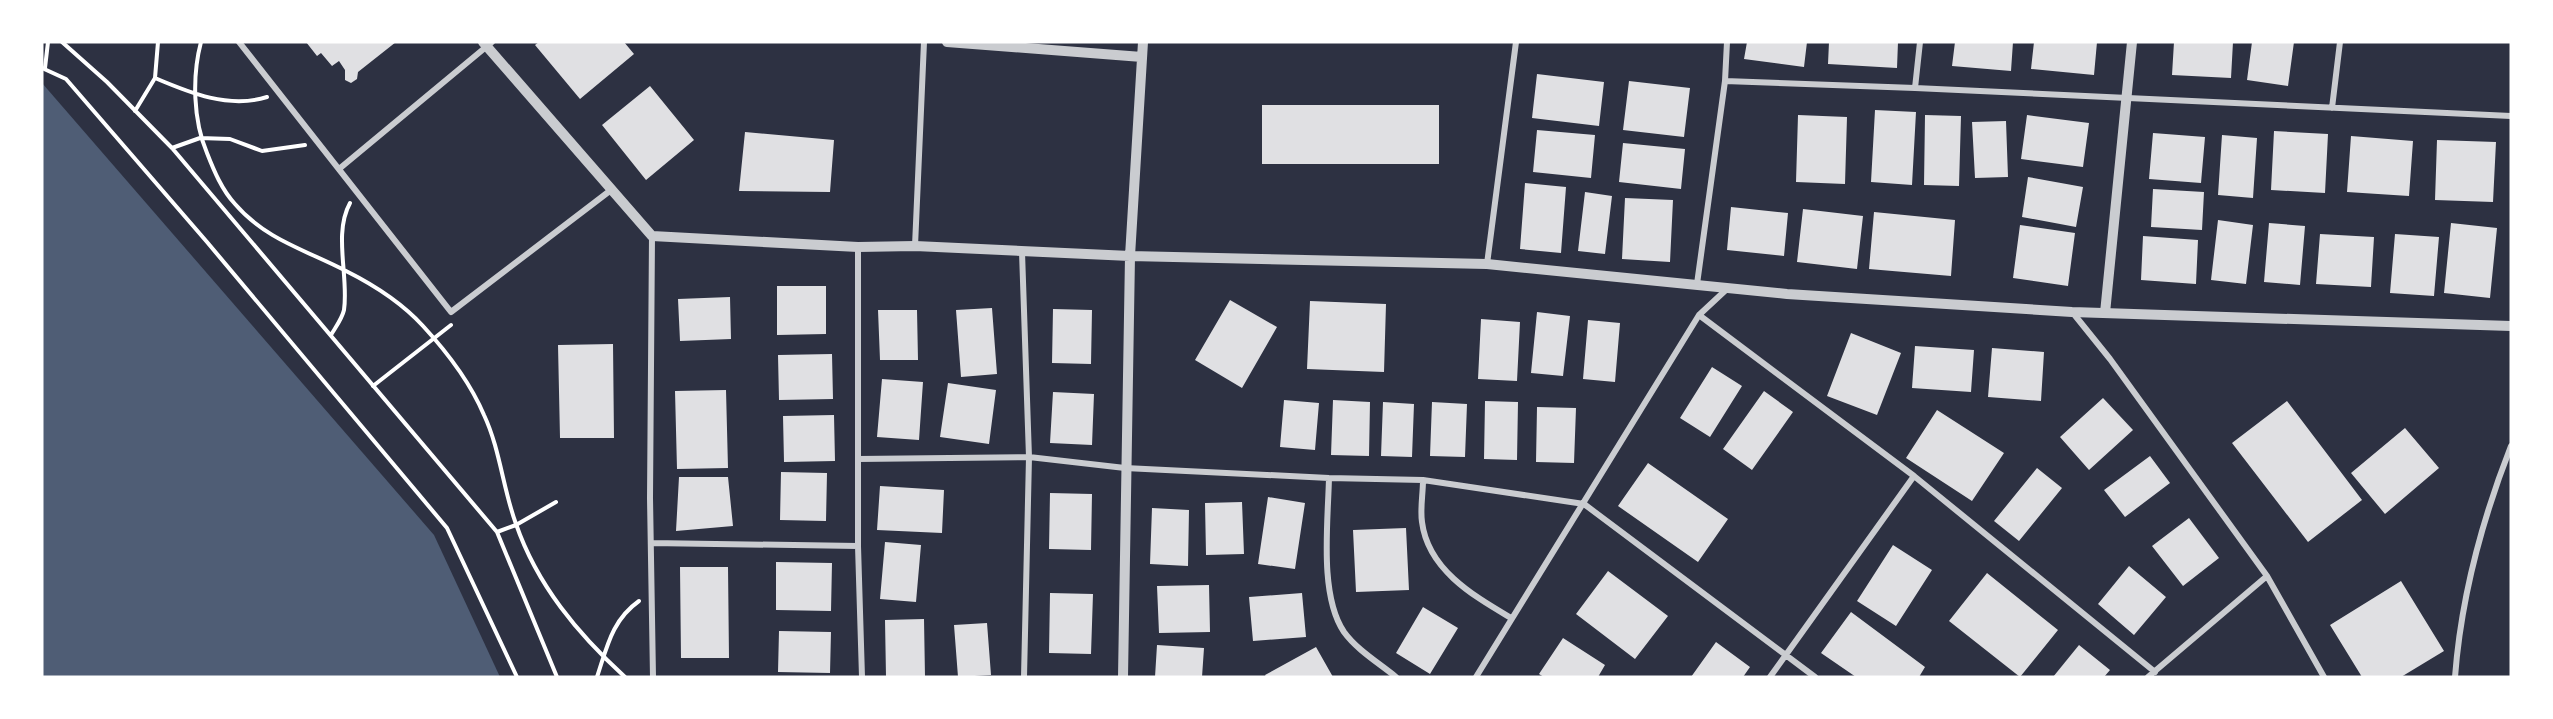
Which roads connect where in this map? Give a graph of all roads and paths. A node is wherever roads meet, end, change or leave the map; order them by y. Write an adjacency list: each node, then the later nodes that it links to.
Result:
1 (48, 42): 16 (path)
2 (62, 42): 24 (path)
3 (158, 42): 17 (path)
4 (201, 42): 21 (path)
5 (239, 42): 20 (street)
6 (924, 42): 33 (street)
7 (947, 42): 15 (street)
8 (1143, 42): 15 (street)
9 (1516, 42): 37 (street)
10 (1727, 42): 18 (street)
11 (1920, 42): 19 (street)
12 (2132, 42): 22 (street)
13 (2340, 42): 23 (street)
14 (487, 43): 29 (street); 30 (street)
15 (1142, 57): 36 (street)
16 (43, 68): 68 (path)
17 (155, 78): 21 (path); 24 (path)
18 (1725, 81): 19 (street); 39 (street)
19 (1915, 88): 22 (street)
20 (279, 93): 21 (path); 27 (street)
21 (196, 95): 26 (path)
22 (2126, 98): 23 (street); 42 (street)
23 (2332, 108): 25 (street)
24 (135, 111): 28 (path)
25 (2511, 116)
26 (200, 138): 27 (path); 28 (path); 38 (path)
27 (318, 143): 29 (street)
28 (171, 147): 46 (path)
29 (339, 169): 31 (street)
30 (611, 190): 31 (street); 32 (street)
31 (356, 191): 38 (path)
32 (652, 236): 34 (street); 60 (street)
33 (915, 246): 34 (street); 35 (street)
34 (858, 247): 51 (street)
35 (1022, 252): 36 (street); 50 (street)
36 (1130, 256): 37 (street); 52 (street)
37 (1486, 264): 39 (street)
38 (345, 270): 46 (path); 47 (path)
39 (1697, 284): 40 (street)
40 (1729, 287): 41 (street); 43 (street)
41 (2072, 312): 42 (street); 62 (street)
42 (2105, 313): 45 (street)
43 (1699, 315): 53 (street); 57 (street)
44 (459, 318): 47 (path)
45 (2511, 326)
46 (331, 335): 48 (path)
47 (434, 338): 48 (path); 58 (path)
48 (373, 386): 59 (path)
49 (2511, 446): 82 (street)
50 (1029, 457): 51 (street); 52 (street); 74 (street)
51 (858, 459): 61 (street)
52 (1125, 468): 54 (street); 75 (street)
53 (1914, 476): 65 (street); 67 (street)
54 (1329, 478): 55 (street); 76 (street)
55 (1423, 480): 57 (street); 64 (street)
56 (556, 502): 58 (path)
57 (1584, 504): 64 (street); 65 (street)
58 (516, 525): 59 (path); 66 (path)
59 (497, 532): 69 (path)
60 (651, 543): 61 (street); 63 (street)
61 (858, 546): 73 (street)
62 (2267, 576): 67 (street); 81 (street)
63 (652, 592): 66 (path); 72 (street)
64 (1511, 618): 77 (street)
65 (1785, 654): 78 (street); 79 (street)
66 (604, 657): 70 (path); 71 (path)
67 (2155, 672): 80 (street)
68 (517, 677)
69 (557, 677)
70 (597, 677)
71 (625, 677)
72 (653, 677)
73 (862, 677)
74 (1024, 677)
75 (1123, 677)
76 (1396, 677)
77 (1476, 677)
78 (1770, 677)
79 (1815, 677)
80 (2148, 677)
81 (2324, 677)
82 (2455, 677)

